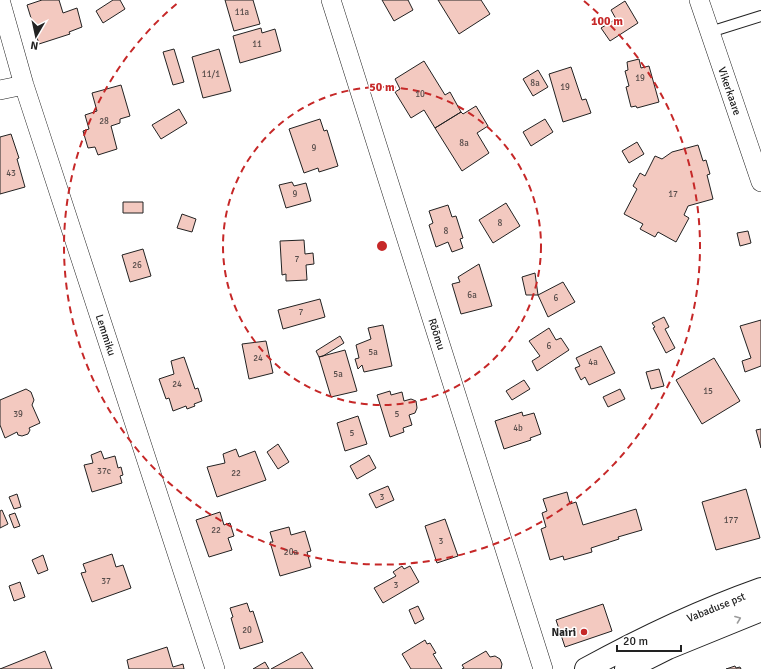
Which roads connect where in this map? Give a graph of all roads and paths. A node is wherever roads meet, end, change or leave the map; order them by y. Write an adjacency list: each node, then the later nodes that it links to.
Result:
1 (0, 0): 6 (street, Lemmiku)
2 (331, 0): 12 (street, Rõõmu)
3 (699, 0): 5 (street, Vikerkaare)
4 (761, 16): 5 (lane)
5 (710, 32): 8 (street, Vikerkaare)
6 (24, 85): 7 (street); 11 (street, Lemmiku)
7 (0, 90)
8 (761, 182)
9 (761, 589): 13 (highway, Vabaduse pst)
10 (761, 610): 14 (highway, Vabaduse pst, one-way to 10)
11 (214, 669)
12 (543, 669)
13 (586, 669)
14 (626, 669)

